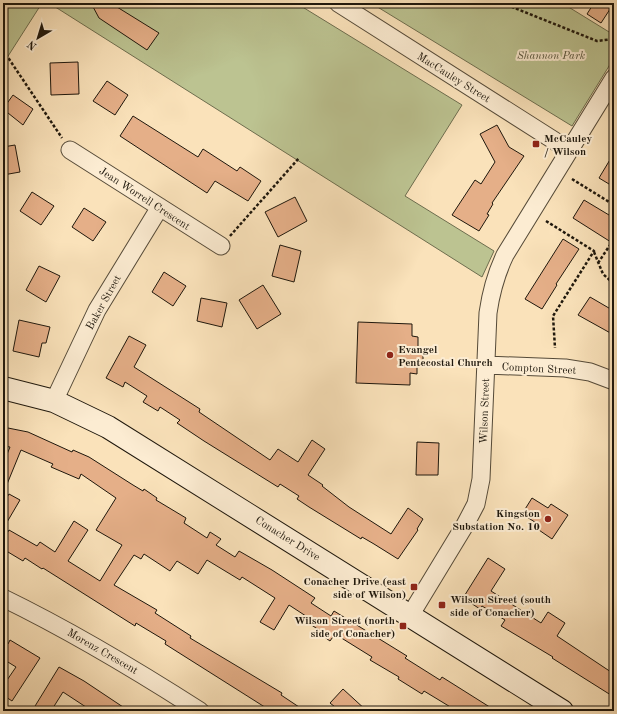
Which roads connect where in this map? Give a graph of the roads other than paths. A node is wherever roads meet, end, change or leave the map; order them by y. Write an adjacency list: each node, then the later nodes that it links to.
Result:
1 (338, 3): 4 (street, MacCauley Street)
2 (614, 78): 4 (street, Wilson Street)
3 (70, 150): 5 (street, Jean Worrell Crescent)
4 (569, 150): 7 (street, Wilson Street)
5 (160, 207): 6 (street, Jean Worrell Crescent); 10 (street, Baker Street)
6 (221, 246)
7 (486, 365): 8 (street, Compton Street); 12 (street, Wilson Street)
8 (614, 382)
9 (3, 388): 10 (street, Conacher Drive)
10 (54, 401): 12 (street, Conacher Drive)
11 (3, 598): 13 (street, Morenz Crescent)
12 (411, 614): 14 (street, Conacher Drive)
13 (200, 711)
14 (562, 711)

